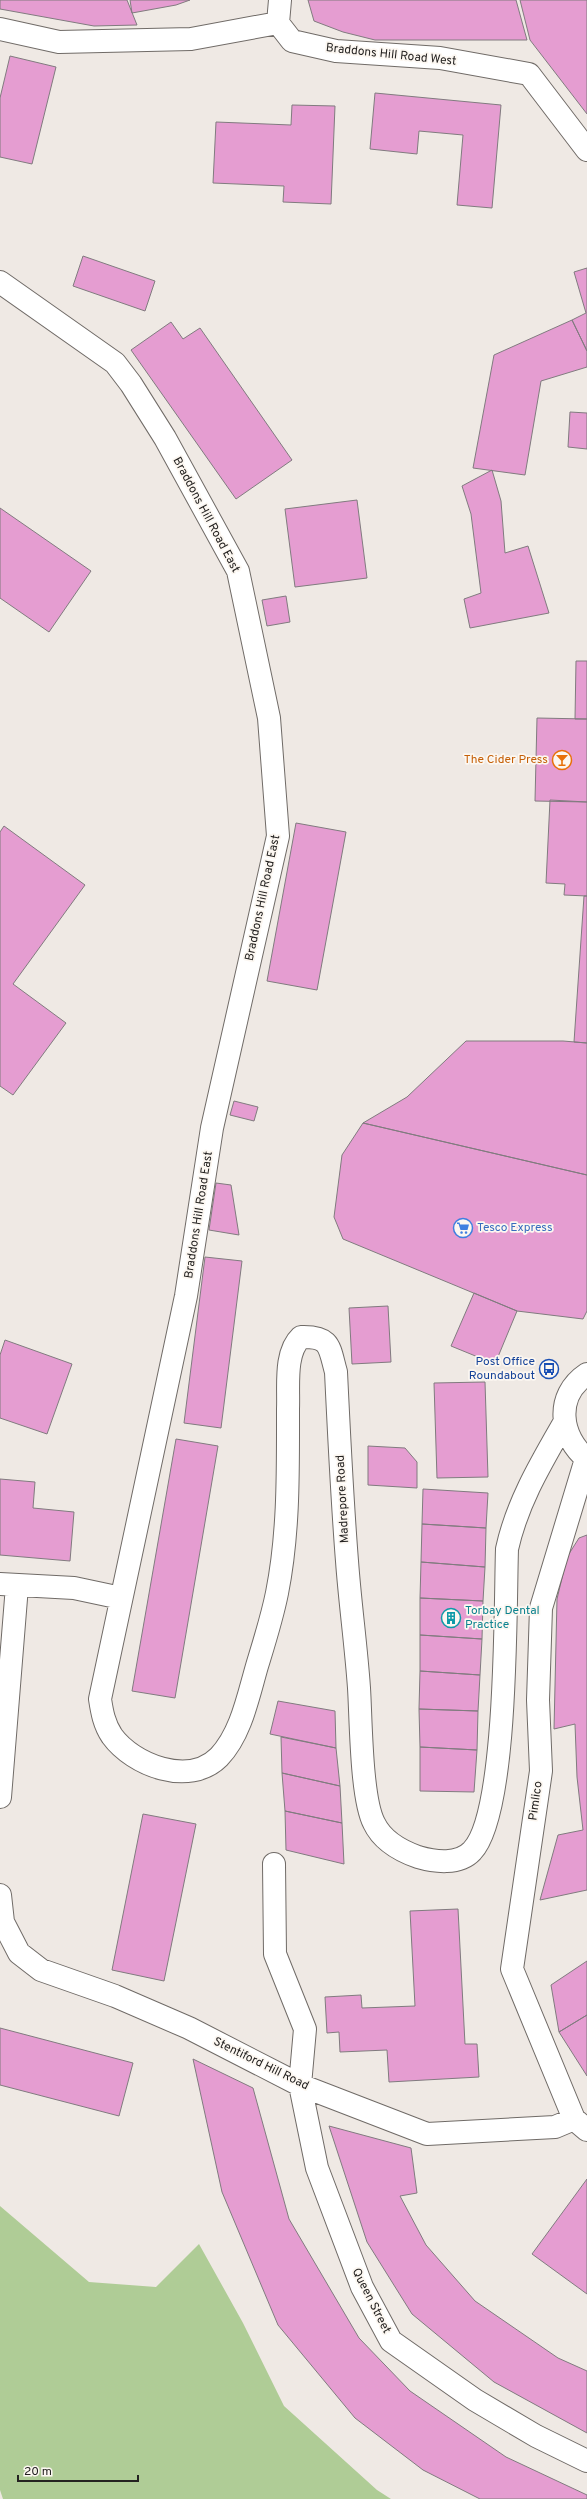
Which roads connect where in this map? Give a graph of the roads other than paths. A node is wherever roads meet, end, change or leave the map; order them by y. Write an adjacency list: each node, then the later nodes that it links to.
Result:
1 (280, 0): 2 (street)
2 (278, 23): 3 (street); 4 (street, Braddons Hill Road West)
3 (0, 29)
4 (587, 150)
5 (0, 282): 10 (street, Braddons Hill Road East)
6 (587, 1374): 7 (street, Pimlico)
7 (564, 1423): 8 (street, Pimlico); 10 (street, Madrepore Road)
8 (587, 1459): 15 (street, Pimlico)
9 (9, 1585): 10 (street); 11 (street)
10 (121, 1598)
11 (0, 1797)
12 (274, 1864): 14 (street, Queen Street)
13 (0, 1895): 14 (street, Stentiford Hill Road)
14 (300, 2085): 15 (street, Stentiford Hill Road); 16 (street, Queen Street)
15 (581, 2125)
16 (587, 2462)

